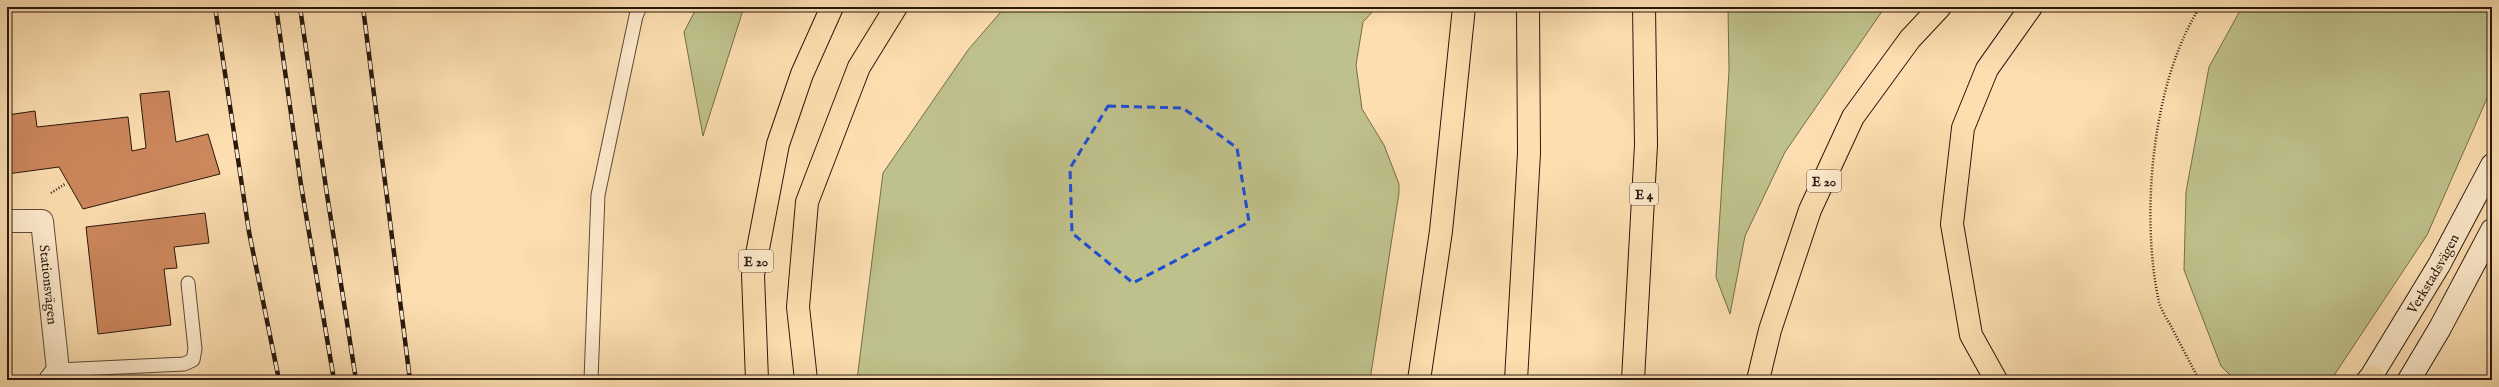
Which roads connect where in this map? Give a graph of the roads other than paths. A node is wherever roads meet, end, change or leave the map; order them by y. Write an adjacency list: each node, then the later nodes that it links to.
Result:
1 (640, 7): 15 (lane)
2 (832, 7): 16 (highway, E 20)
3 (896, 7): 17 (highway)
4 (1464, 7): 18 (highway)
5 (1528, 7): 19 (highway)
6 (1644, 7): 20 (highway, E 4)
7 (1940, 7): 21 (highway, E 20)
8 (2031, 7): 22 (highway)
9 (2492, 165): 14 (main road, Verkstadsvägen)
10 (7, 221): 13 (main road, Stationsvägen)
11 (2492, 230): 23 (main road)
12 (188, 283): 13 (lane)
13 (54, 375)
14 (2370, 379)
15 (591, 380)
16 (757, 380)
17 (806, 380)
18 (1419, 380)
19 (1516, 380)
20 (1633, 380)
21 (1758, 380)
22 (1996, 380)
23 (2409, 380)

